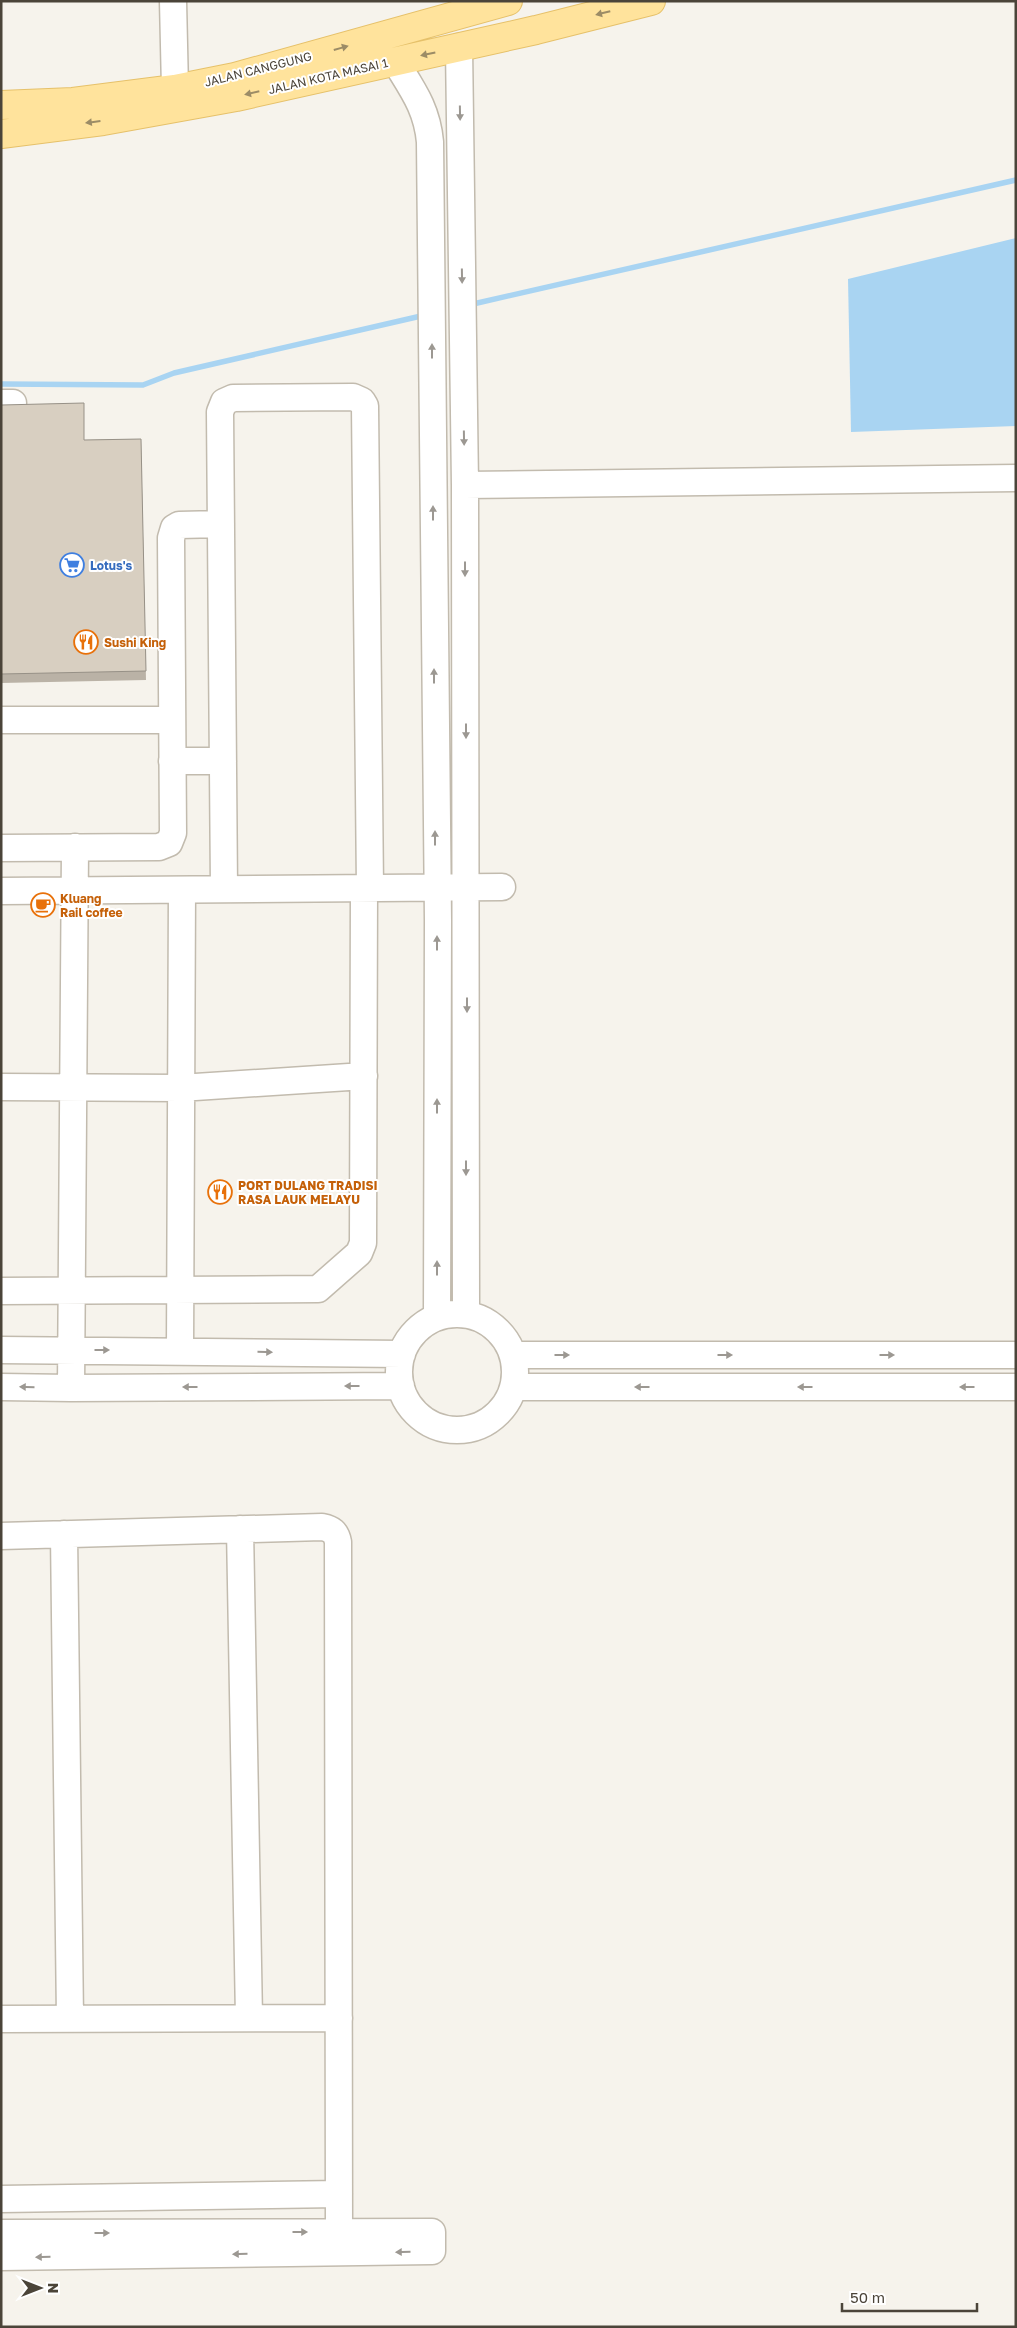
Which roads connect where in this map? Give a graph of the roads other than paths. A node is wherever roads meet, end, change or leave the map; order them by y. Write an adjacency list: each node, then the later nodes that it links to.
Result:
1 (173, 1): 6 (street)
2 (508, 1): 6 (main road, JALAN CANGGUNG, one-way to 2)
3 (651, 1): 4 (main road, JALAN KOTA MASAI 1, one-way to 4)
4 (459, 47): 5 (main road, JALAN KOTA MASAI 1, one-way to 5); 10 (street, one-way to 10)
5 (395, 61): 8 (main road, JALAN KOTA MASAI 1, one-way to 8); 18 (street, one-way to 5)
6 (175, 89): 7 (main road, JALAN CANGGUNG)
7 (1, 105)
8 (1, 134)
9 (1016, 478): 10 (street)
10 (465, 485): 19 (street, one-way to 19)
11 (221, 524): 13 (street); 14 (street); 21 (street)
12 (1, 720): 13 (street)
13 (172, 720): 15 (street)
14 (223, 761): 15 (street); 22 (street)
15 (172, 762): 16 (street)
16 (76, 847): 17 (street); 25 (street)
17 (1, 848)
18 (436, 887): 19 (street); 21 (street); 34 (street, one-way to 18)
19 (466, 887): 20 (street); 33 (street, one-way to 33)
20 (502, 887)
21 (367, 888): 22 (street); 26 (street)
22 (224, 889): 23 (street)
23 (182, 890): 25 (street); 29 (street)
24 (1, 891): 25 (street)
25 (74, 891): 28 (street)
26 (364, 1076): 29 (street); 30 (street)
27 (1, 1087): 28 (street)
28 (73, 1088): 29 (street); 31 (street)
29 (180, 1088): 30 (street)
30 (180, 1289): 31 (street); 37 (street)
31 (72, 1290): 32 (street); 36 (street)
32 (1, 1292)
33 (466, 1314): 34 (street); 39 (street)
34 (437, 1317): 38 (street)
35 (1, 1350): 36 (street)
36 (71, 1350): 37 (street, one-way to 37); 45 (street)
37 (180, 1351): 38 (street, one-way to 38)
38 (402, 1354): 41 (street)
39 (513, 1355): 40 (street, one-way to 40); 44 (street)
40 (1016, 1355)
41 (401, 1386): 44 (street); 45 (street, one-way to 45)
42 (1016, 1386): 44 (street, one-way to 44)
43 (1, 1387): 45 (street, one-way to 43)
44 (514, 1387)
45 (71, 1388)
46 (240, 1529): 47 (street); 49 (street); 50 (street)
47 (64, 1534): 48 (street); 52 (street)
48 (1, 1536)
49 (249, 2018): 50 (street); 52 (street)
50 (339, 2018): 53 (street)
51 (1, 2019): 52 (street)
52 (70, 2019)
53 (339, 2194): 54 (street); 56 (street)
54 (69, 2198): 55 (street); 58 (street)
55 (1, 2199)
56 (339, 2232): 58 (street, one-way to 56); 58 (street, one-way to 58)
57 (1, 2233): 58 (street)
58 (69, 2245): 59 (street, one-way to 59)
59 (1, 2257)

